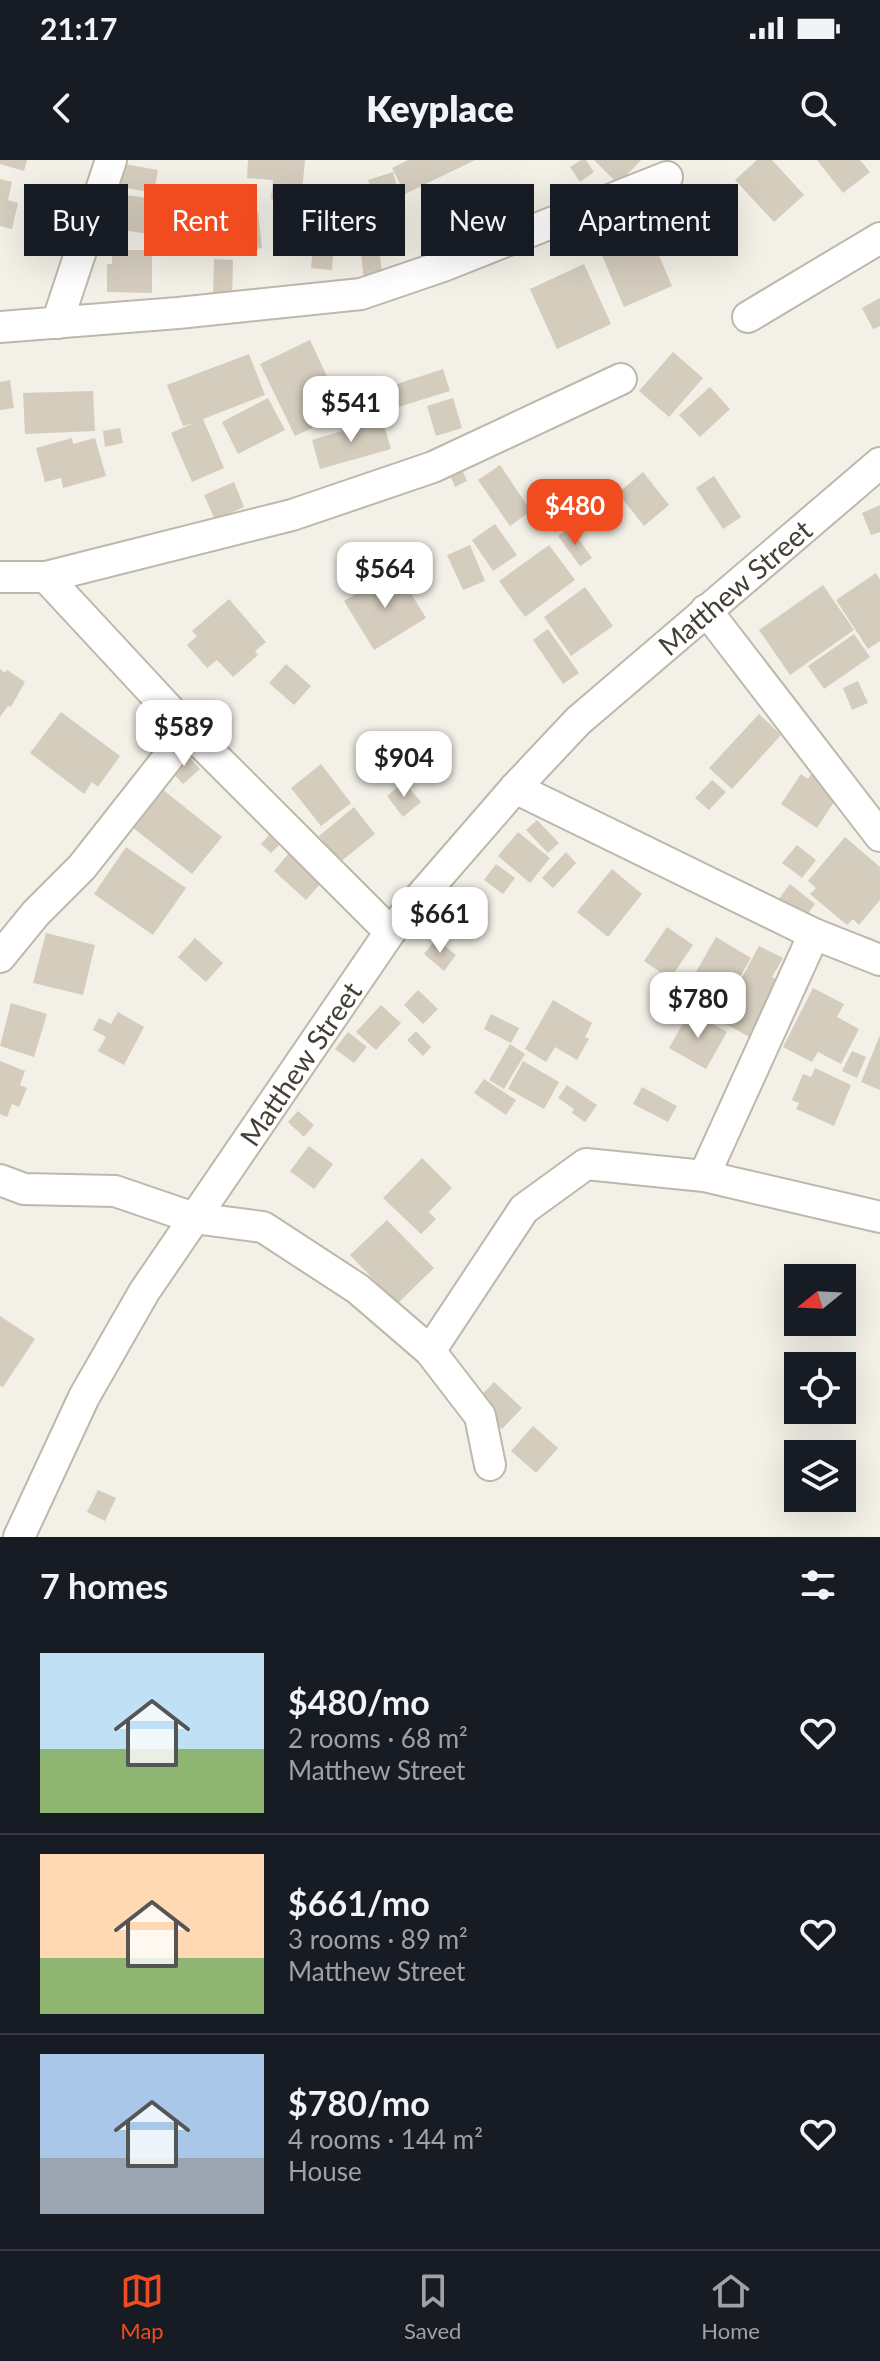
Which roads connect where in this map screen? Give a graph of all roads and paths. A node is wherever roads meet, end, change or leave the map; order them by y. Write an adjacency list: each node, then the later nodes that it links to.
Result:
1 (111, 160): 5 (street)
2 (667, 177): 5 (street)
3 (880, 238): 4 (street)
4 (748, 317)
5 (57, 323): 6 (street)
6 (0, 327)
7 (621, 379): 10 (street)
8 (880, 463): 11 (street, Matthew Street)
9 (0, 577): 10 (street)
10 (46, 577): 12 (street)
11 (706, 610): 13 (street, Matthew Street); 14 (street)
12 (189, 731): 15 (street); 17 (street)
13 (515, 788): 15 (street, Matthew Street); 16 (street)
14 (880, 836)
15 (390, 932): 22 (street, Matthew Street)
16 (814, 934): 18 (street); 19 (street)
17 (0, 957)
18 (880, 960)
19 (704, 1176): 21 (street); 23 (street)
20 (0, 1180): 22 (street)
21 (880, 1217)
22 (194, 1218): 23 (street); 25 (street, Matthew Street)
23 (430, 1351): 24 (street)
24 (490, 1465)
25 (19, 1537)

